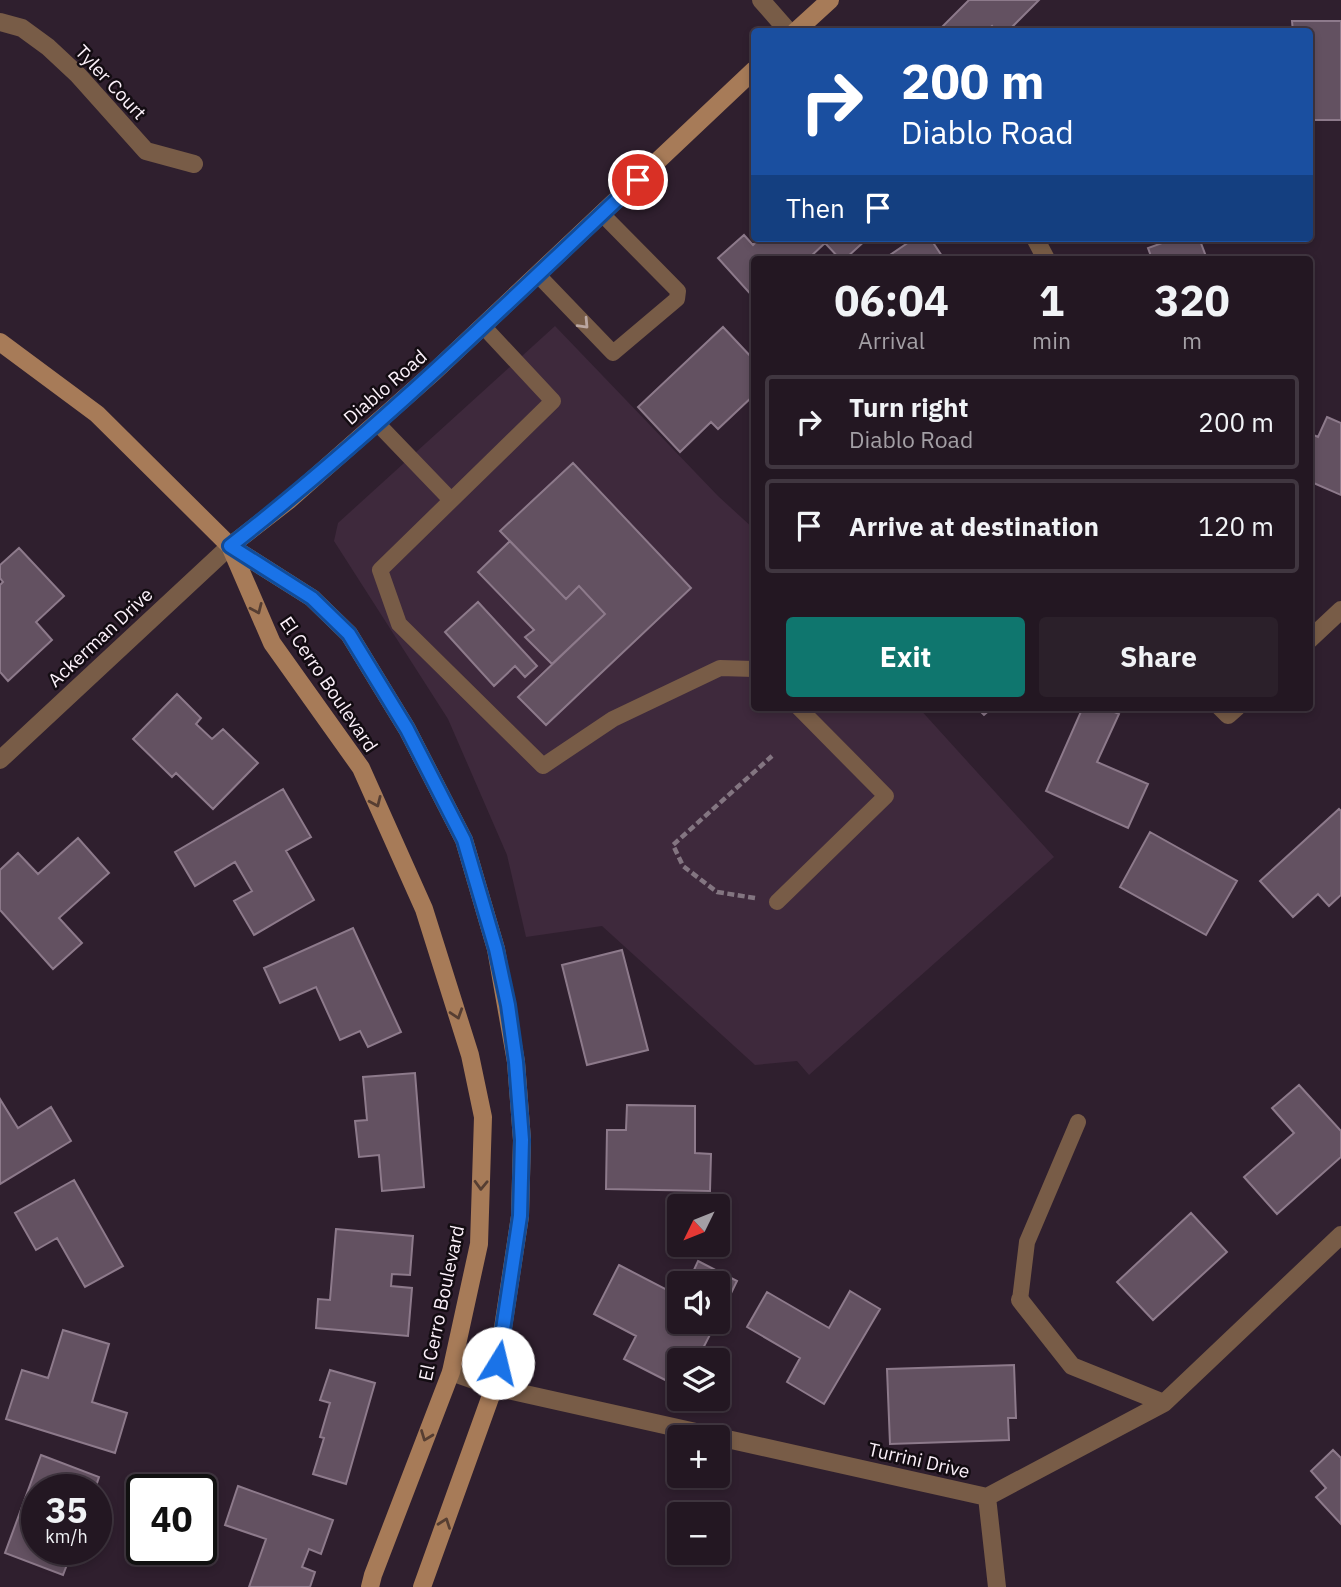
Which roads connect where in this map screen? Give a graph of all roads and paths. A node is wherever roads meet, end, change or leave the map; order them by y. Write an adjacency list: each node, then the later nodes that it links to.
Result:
1 (761, 0): 4 (street)
2 (830, 0): 5 (street)
3 (0, 22): 7 (street, Tyler Court)
4 (786, 28)
5 (799, 28)
6 (751, 73): 8 (street, Diablo Road)
7 (194, 164)
8 (602, 214): 9 (street, Diablo Road); 9 (lane, one-way to 8)
9 (537, 274): 10 (street, Diablo Road)
10 (483, 326): 12 (street, Diablo Road); 13 (lane)
11 (0, 342): 14 (street)
12 (376, 422): 13 (lane); 14 (street, Diablo Road)
13 (451, 500): 17 (lane)
14 (230, 546): 20 (street, Ackerman Drive); 25 (street, El Cerro Boulevard, one-way to 25); 26 (street, El Cerro Boulevard)
15 (1341, 610): 16 (street)
16 (1313, 636)
17 (751, 668)
18 (802, 711): 21 (lane)
19 (772, 756): 21 (path)
20 (0, 760)
21 (777, 902)
22 (1078, 1122): 24 (lane)
23 (1341, 1235): 27 (street, Turrini Drive)
24 (1020, 1300): 27 (street)
25 (451, 1372): 26 (street, Turrini Drive); 29 (street, El Cerro Boulevard, one-way to 29)
26 (494, 1387): 28 (street, Turrini Drive); 30 (street, El Cerro Boulevard, one-way to 26)
27 (1164, 1403): 28 (street, Turrini Drive)
28 (987, 1497): 31 (street)
29 (370, 1587)
30 (422, 1587)
31 (997, 1587)

